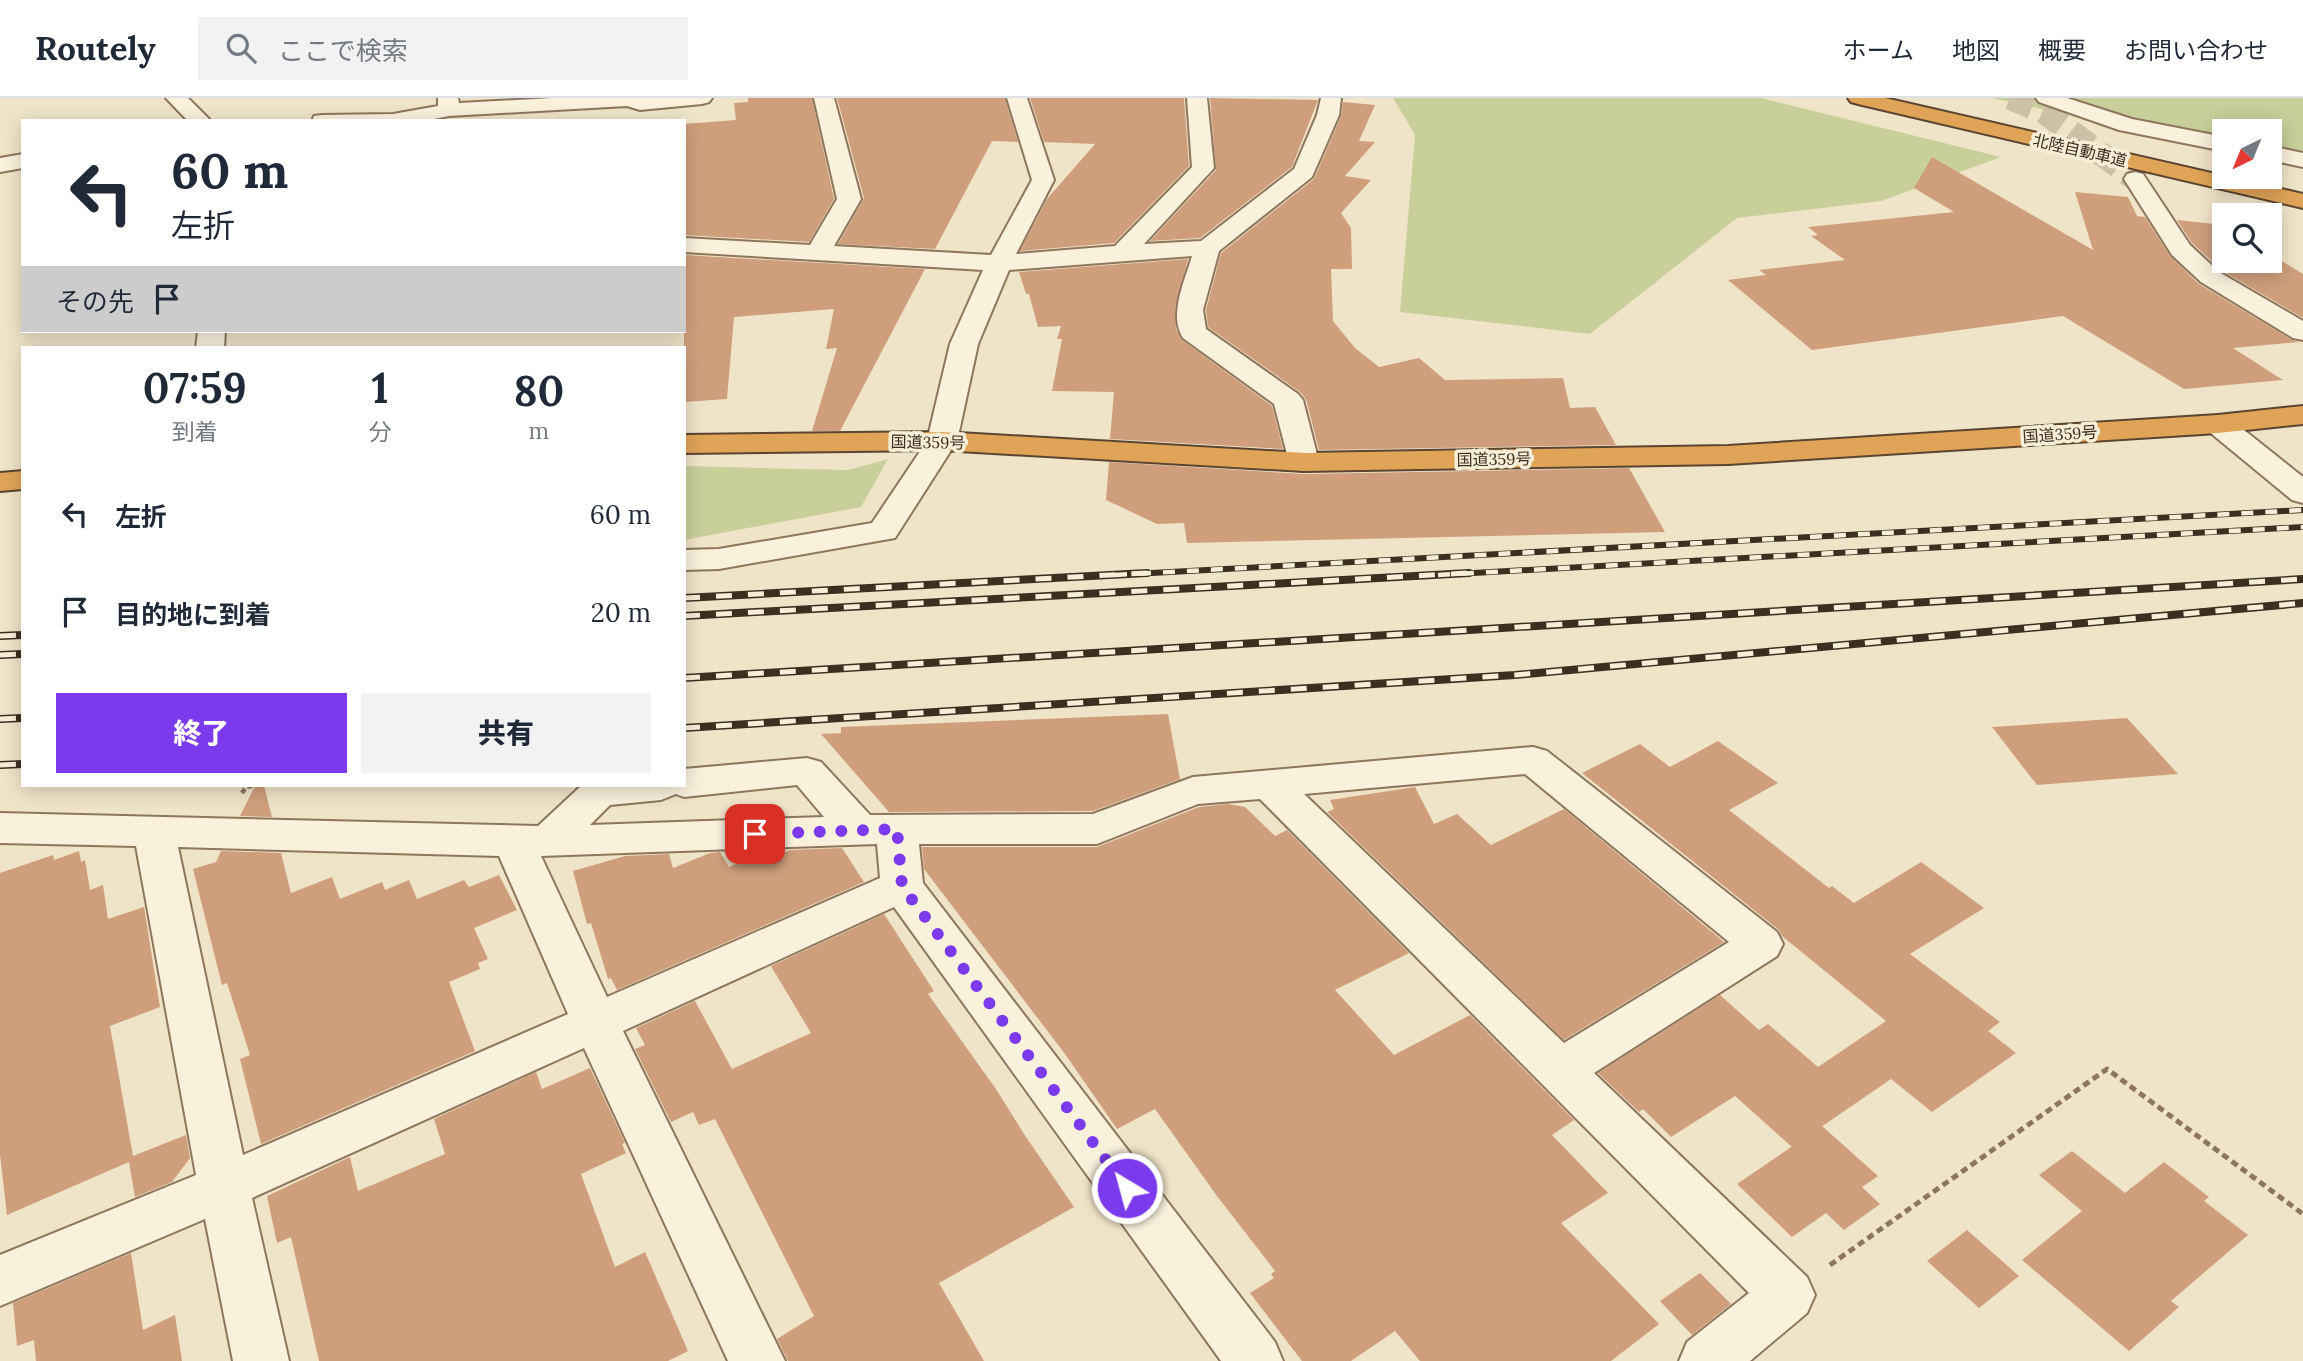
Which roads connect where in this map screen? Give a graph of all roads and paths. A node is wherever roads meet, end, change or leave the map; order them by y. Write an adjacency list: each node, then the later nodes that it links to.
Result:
1 (176, 98): 12 (street)
2 (702, 98): 11 (street)
3 (824, 98): 27 (street)
4 (1017, 98): 28 (street)
5 (1197, 98): 26 (street)
6 (1331, 98): 25 (street)
7 (1858, 98): 23 (highway, 北陸自動車道)
8 (1924, 98): 18 (highway, 北陸自動車道)
9 (2046, 98): 14 (street)
10 (448, 104): 11 (street); 13 (street)
11 (640, 112)
12 (199, 119)
13 (396, 119)
14 (2212, 142)
15 (2282, 156): 16 (street)
16 (2303, 160)
17 (21, 161): 19 (street)
18 (2212, 162)
19 (0, 166)
20 (2135, 179): 29 (street)
21 (2282, 179): 22 (highway)
22 (2303, 183)
23 (2303, 201)
24 (686, 245): 27 (street)
25 (1207, 248): 26 (street); 34 (street)
26 (1123, 252): 28 (street)
27 (818, 253): 28 (street)
28 (999, 263): 32 (street)
29 (2303, 332)
30 (2303, 415): 31 (highway, 国道359号)
31 (2218, 424): 34 (highway, 国道359号); 37 (street)
32 (942, 440): 33 (highway, 国道359号); 34 (highway, 国道359号); 38 (street)
33 (686, 444)
34 (1304, 462)
35 (21, 480): 36 (highway)
36 (0, 482)
37 (2303, 493)
38 (686, 560)
39 (686, 783): 43 (street)
40 (1269, 784): 43 (street); 48 (street); 48 (street)
41 (652, 787): 45 (street)
42 (0, 828): 44 (street)
43 (878, 830): 45 (street); 46 (street)
44 (154, 831): 45 (street); 49 (street)
45 (531, 841): 47 (street)
46 (902, 886): 47 (street); 55 (street)
47 (595, 1022): 49 (street); 54 (street)
48 (1560, 1070): 52 (street)
49 (224, 1187): 51 (street); 53 (street)
50 (2303, 1214): 52 (path)
51 (0, 1281)
52 (1788, 1295): 56 (street)
53 (261, 1361)
54 (757, 1361)
55 (1255, 1361)
56 (1707, 1361)

